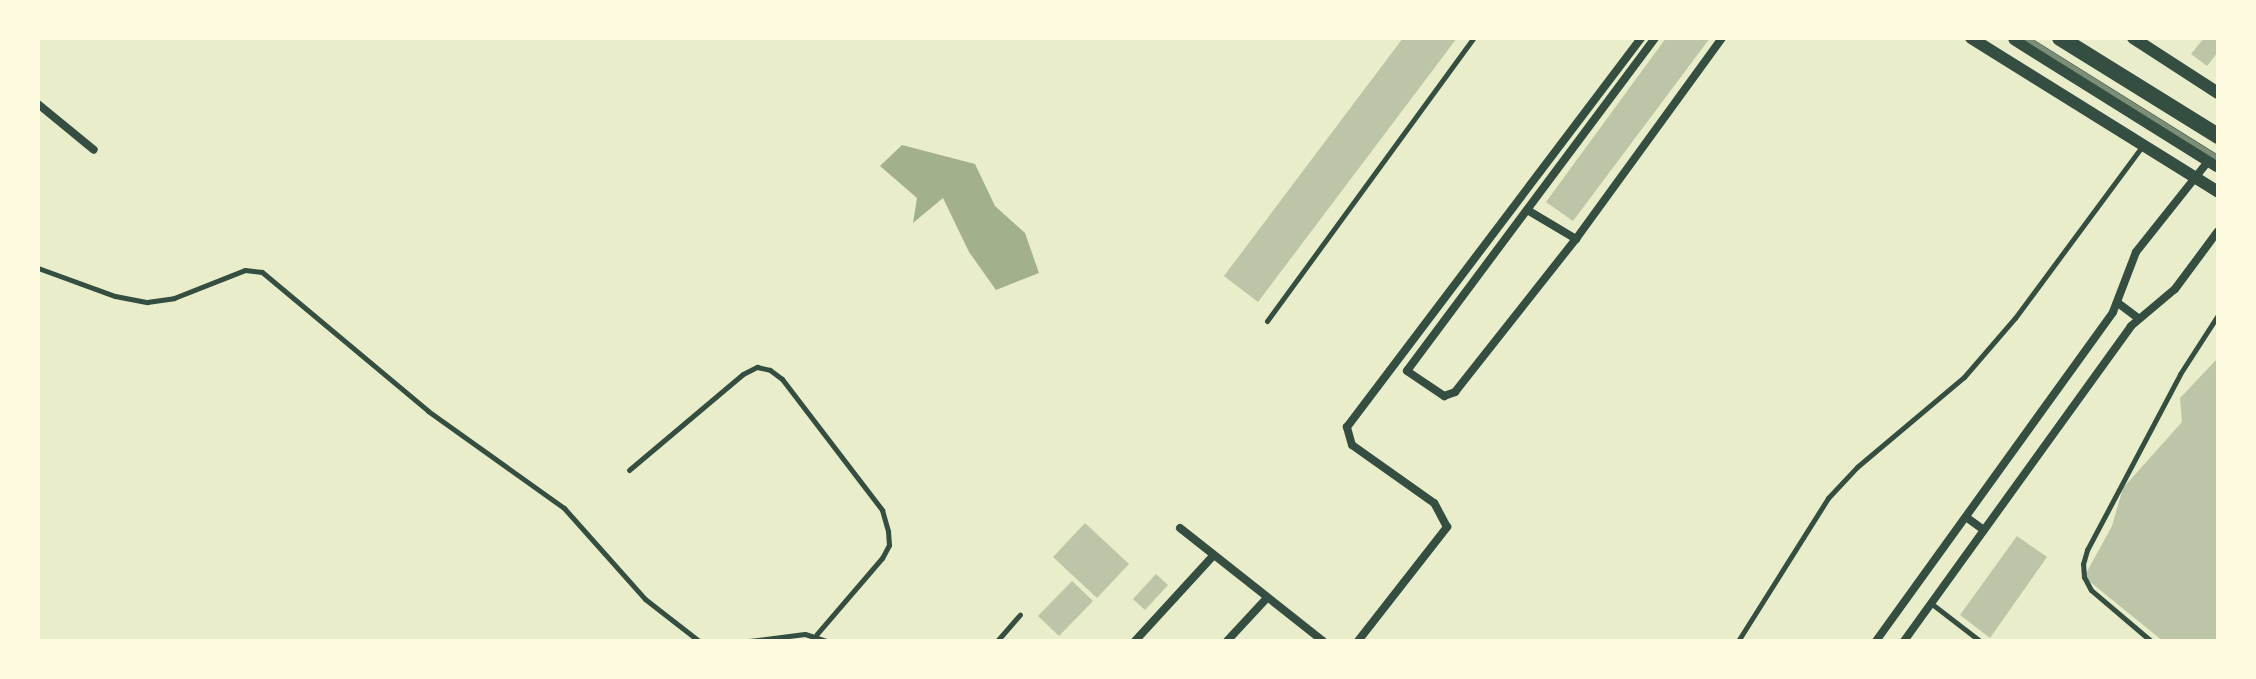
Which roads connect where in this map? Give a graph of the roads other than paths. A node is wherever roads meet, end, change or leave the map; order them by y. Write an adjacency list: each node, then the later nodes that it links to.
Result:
1 (1473, 38): 24 (lane)
2 (1641, 38): 41 (street)
3 (1655, 38): 17 (street)
4 (1722, 38): 19 (street)
5 (1971, 38): 12 (street)
6 (2016, 38): 14 (main road)
7 (2060, 38): 11 (main road)
8 (2133, 38): 9 (street)
9 (2218, 93)
10 (38, 104): 13 (street)
11 (2218, 136)
12 (2144, 144): 15 (street); 42 (lane)
13 (94, 150)
14 (2214, 162): 15 (street)
15 (2196, 178): 16 (street); 21 (street)
16 (2218, 192)
17 (1529, 211): 19 (street); 19 (street)
18 (2218, 231): 23 (street)
19 (1576, 239)
20 (38, 268): 34 (lane)
21 (2118, 303): 23 (street); 26 (street)
22 (2218, 315): 46 (lane)
23 (2138, 318): 28 (street)
24 (1267, 321)
25 (629, 470): 33 (lane)
26 (1966, 517): 28 (street); 43 (street)
27 (1180, 528): 29 (street)
28 (1984, 530): 31 (street)
29 (1212, 557): 30 (street); 38 (street)
30 (1267, 598): 39 (street); 40 (street)
31 (1931, 604): 44 (street); 45 (lane)
32 (1020, 615): 37 (lane)
33 (816, 635): 35 (lane); 36 (lane)
34 (699, 641)
35 (749, 641)
36 (827, 641)
37 (997, 641)
38 (1135, 641)
39 (1227, 641)
40 (1323, 641)
41 (1358, 641)
42 (1738, 641)
43 (1876, 641)
44 (1904, 641)
45 (1980, 641)
46 (2151, 641)

